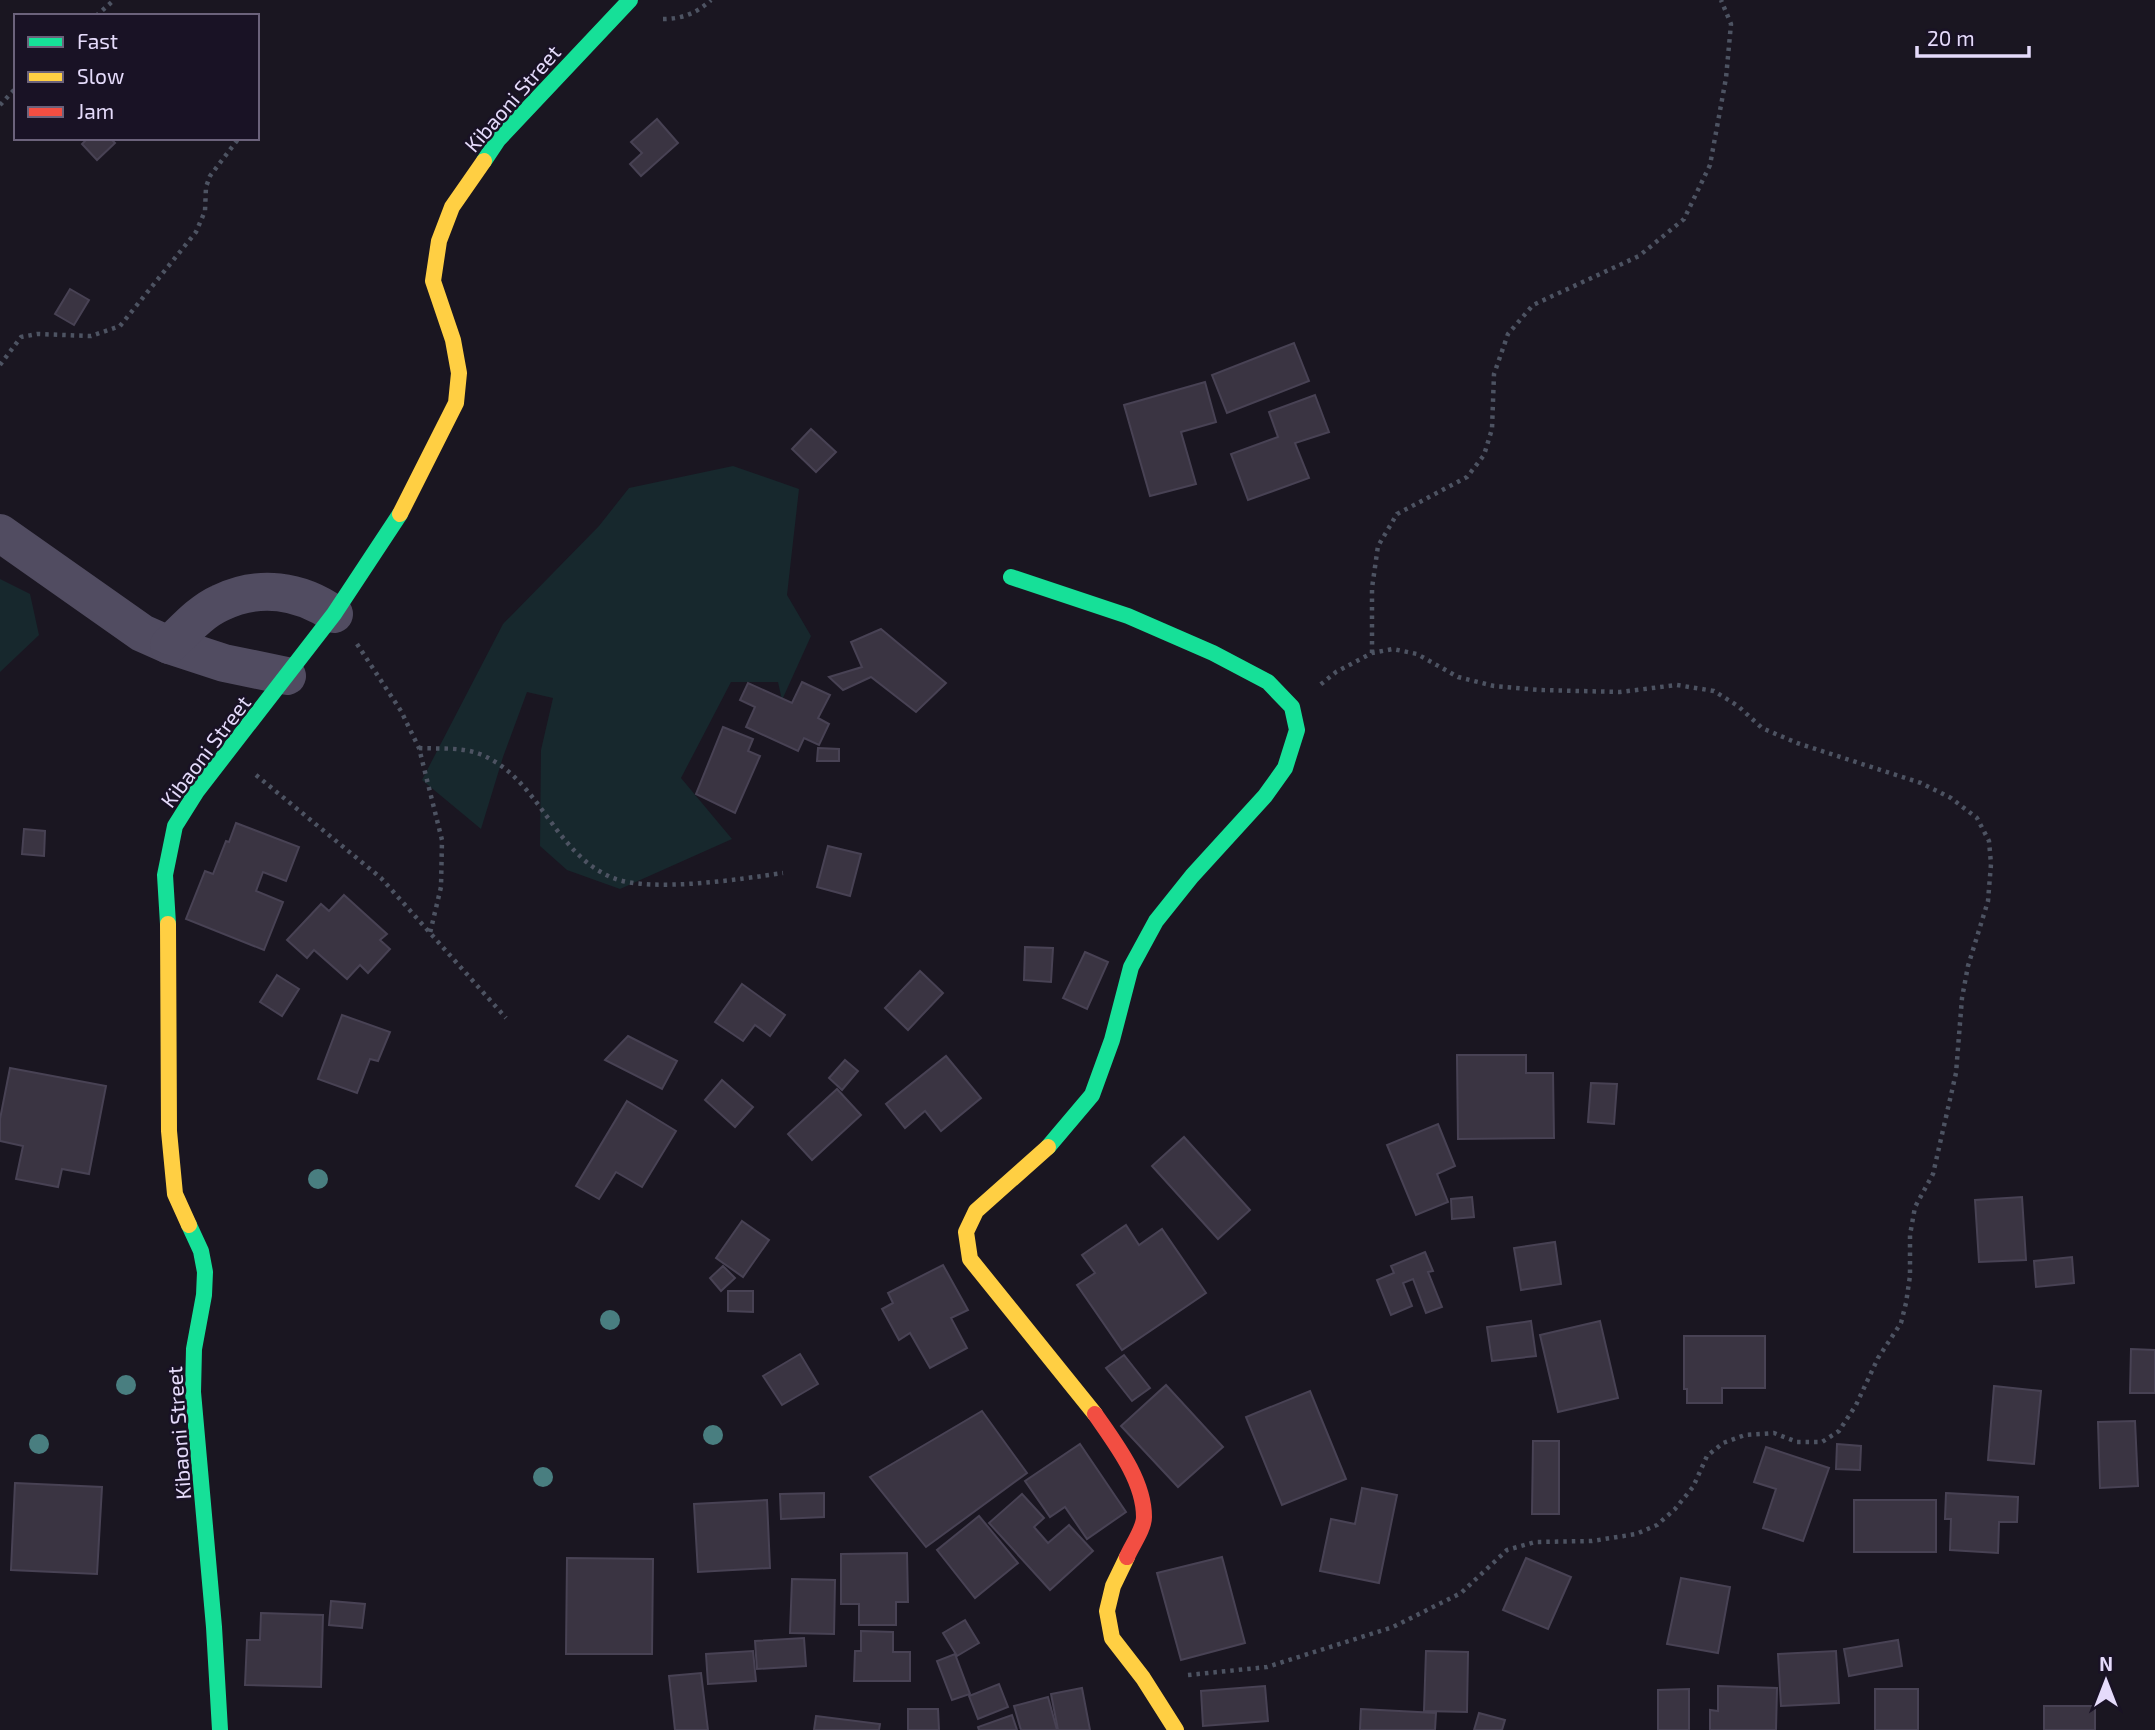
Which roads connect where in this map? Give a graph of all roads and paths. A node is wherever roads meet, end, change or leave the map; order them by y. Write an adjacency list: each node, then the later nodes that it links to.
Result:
1 (114, 0): 4 (path)
2 (630, 0): 11 (street, Kibaoni Street)
3 (1721, 0): 13 (path)
4 (98, 14)
5 (14, 90): 6 (path)
6 (0, 105)
7 (237, 140): 8 (path)
8 (0, 365)
9 (0, 533): 12 (street)
10 (1011, 577): 15 (street)
11 (334, 614): 12 (street); 14 (street, Kibaoni Street); 16 (path)
12 (169, 645): 14 (street)
13 (1372, 653): 15 (path); 21 (path)
14 (287, 676): 17 (street, Kibaoni Street)
15 (1292, 707): 21 (street)
16 (418, 748): 18 (path); 19 (path)
17 (229, 751): 19 (path); 22 (street, Kibaoni Street)
18 (783, 873)
19 (430, 934): 20 (path)
20 (506, 1018)
21 (1143, 1678): 23 (street)
22 (220, 1730)
23 (1176, 1730)

